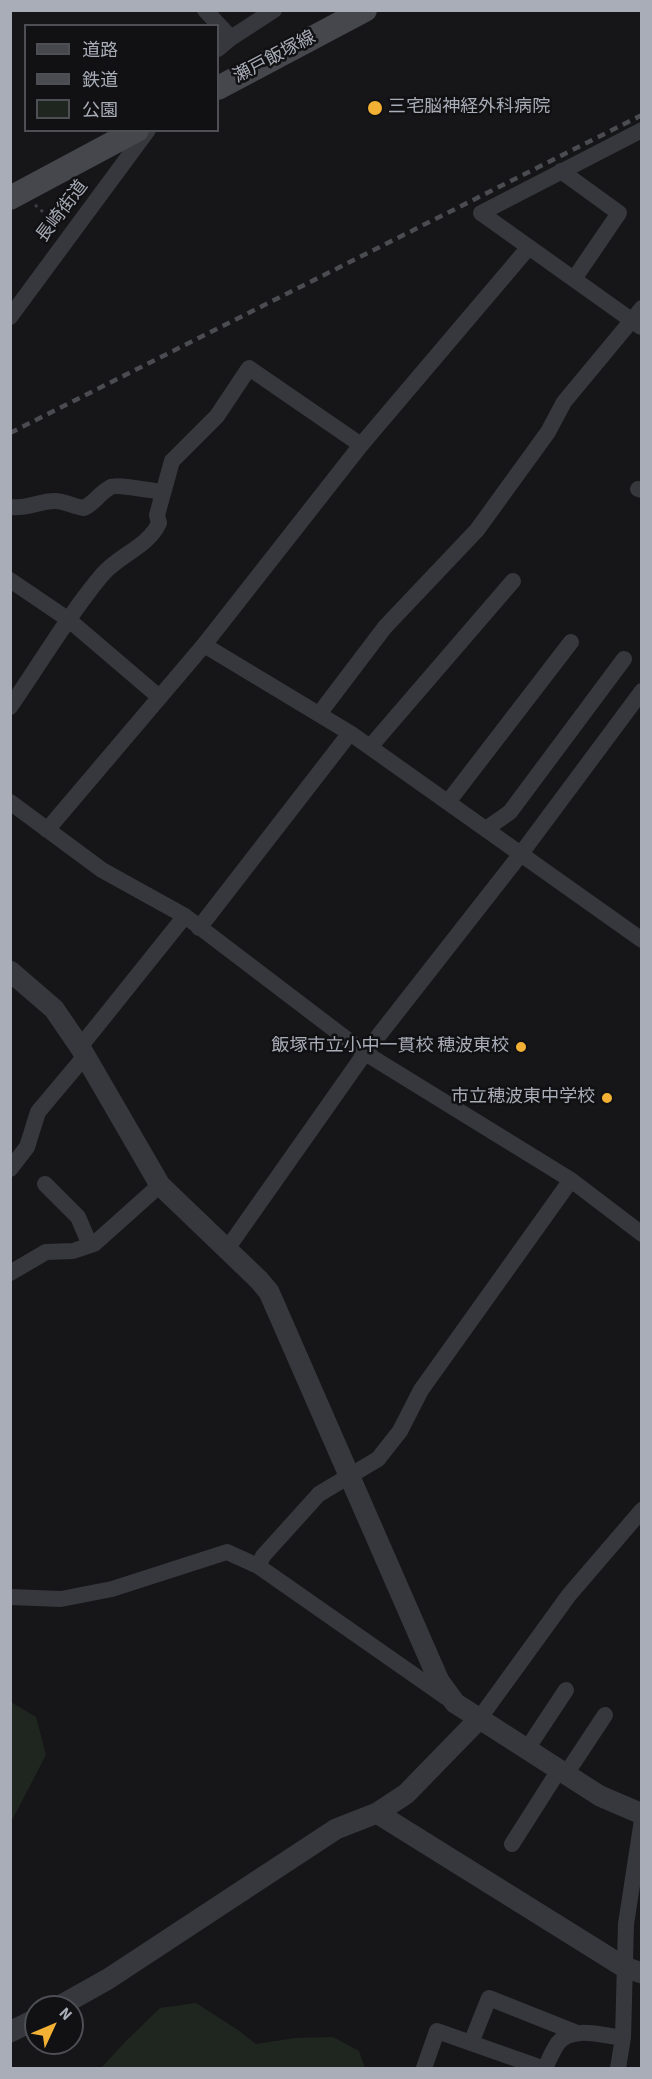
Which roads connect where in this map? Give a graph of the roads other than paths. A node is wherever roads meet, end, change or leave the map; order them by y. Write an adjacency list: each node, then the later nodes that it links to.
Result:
1 (205, 10): 4 (street)
2 (274, 10): 6 (street)
3 (365, 10): 8 (main road, 瀬戸飯塚線)
4 (218, 24)
5 (219, 25): 6 (street)
6 (231, 38): 7 (street)
7 (219, 48)
8 (219, 87)
9 (642, 130): 12 (street)
10 (134, 132): 13 (main road)
11 (147, 132): 16 (street, 長崎街道)
12 (561, 171): 14 (street); 15 (street)
13 (17, 196)
14 (529, 247): 15 (street); 18 (street)
15 (574, 279): 17 (street)
16 (10, 317)
17 (639, 319): 30 (street)
18 (361, 445): 19 (street); 25 (street)
19 (163, 492): 20 (street); 23 (street)
20 (10, 507)
21 (10, 580): 23 (street)
22 (513, 582): 32 (street)
23 (69, 620): 28 (street); 29 (street)
24 (571, 642): 34 (street)
25 (204, 645): 28 (street); 30 (street)
26 (624, 659): 36 (street)
27 (642, 691): 37 (street)
28 (158, 696): 35 (street)
29 (10, 707)
30 (319, 714): 31 (street)
31 (350, 733): 32 (street); 39 (street)
32 (370, 747): 34 (street)
33 (10, 802): 35 (street)
34 (448, 802): 36 (street)
35 (47, 830): 38 (street)
36 (486, 830): 37 (street)
37 (520, 855): 40 (street); 43 (street)
38 (185, 916): 39 (street); 42 (street)
39 (199, 928): 43 (street)
40 (642, 940)
41 (10, 971): 42 (street)
42 (82, 1052): 44 (street); 47 (street)
43 (365, 1053): 45 (street); 50 (street)
44 (10, 1169)
45 (571, 1180): 48 (street); 52 (street)
46 (45, 1184): 49 (street)
47 (160, 1185): 49 (street); 50 (street)
48 (642, 1234)
49 (90, 1245): 51 (street)
50 (227, 1250): 52 (street)
51 (10, 1273)
52 (348, 1475): 54 (street); 57 (street)
53 (642, 1509): 59 (street)
54 (258, 1566): 55 (street); 57 (street)
55 (10, 1597)
56 (566, 1690): 60 (street)
57 (455, 1703): 59 (street)
58 (605, 1715): 61 (street)
59 (479, 1719): 60 (street); 62 (street)
60 (527, 1749): 61 (street)
61 (562, 1772): 63 (street); 65 (street)
62 (377, 1813): 66 (street); 67 (street)
63 (642, 1814)
64 (642, 1820): 66 (street)
65 (512, 1844)
66 (633, 1970): 69 (street)
67 (80, 1995)
68 (577, 2033): 69 (street); 70 (street); 72 (street)
69 (623, 2037): 73 (street)
70 (471, 2043): 71 (street); 72 (street)
71 (424, 2068)
72 (544, 2068)
73 (618, 2068)

